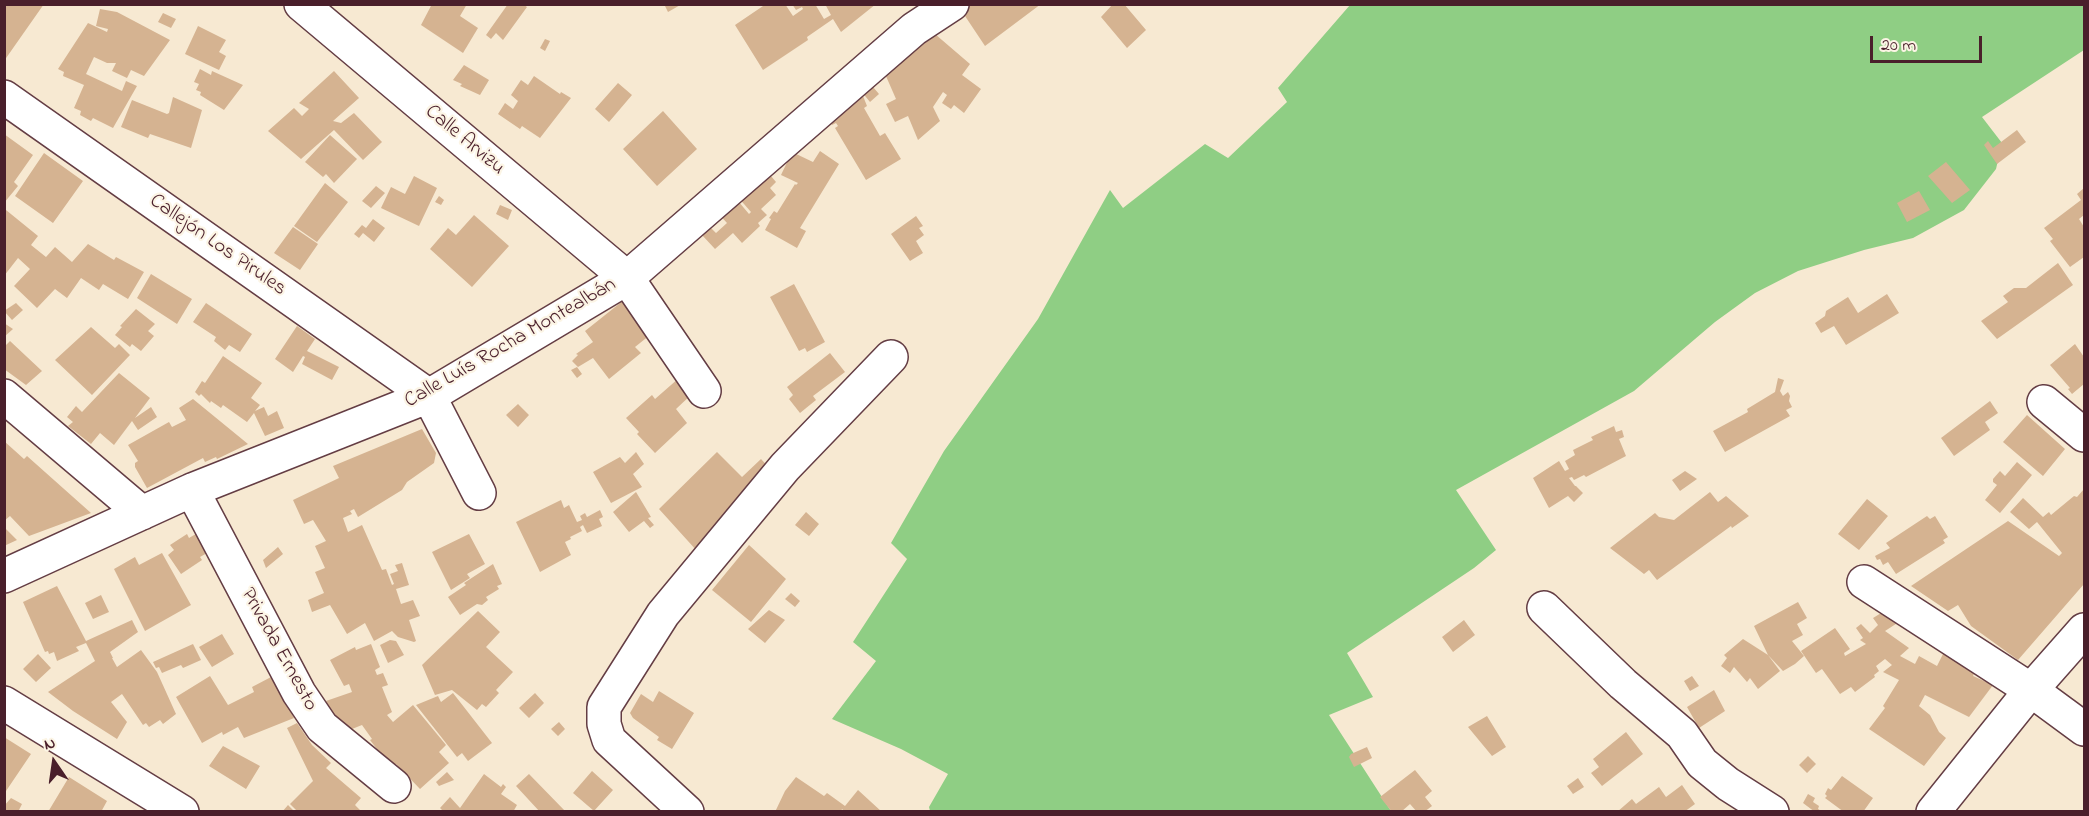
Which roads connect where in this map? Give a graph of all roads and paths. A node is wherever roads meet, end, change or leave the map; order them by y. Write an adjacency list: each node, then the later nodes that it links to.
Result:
1 (301, 4): 4 (street, Calle Arvizu)
2 (952, 4): 4 (street, Calle Luís Rocha Montealbán)
3 (4, 97): 8 (street, Callejón Los Pirules)
4 (627, 278): 6 (street, Calle Arvizu); 8 (street, Calle Luís Rocha Montealbán)
5 (891, 357): 23 (street)
6 (704, 391)
7 (4, 396): 13 (street)
8 (429, 396): 11 (street, Calle Luís Rocha Montealbán); 12 (street)
9 (2044, 402): 10 (street)
10 (2085, 435)
11 (192, 490): 13 (street, Calle Luís Rocha Montealbán); 21 (street, Privada Ernesto)
12 (478, 493)
13 (142, 513): 14 (street, Calle Luís Rocha Montealbán)
14 (4, 576)
15 (1864, 582): 18 (street)
16 (1544, 608): 24 (street)
17 (2085, 630): 18 (street)
18 (2031, 690): 20 (street); 25 (street)
19 (4, 703): 22 (street)
20 (2085, 729)
21 (394, 786)
22 (182, 812)
23 (687, 812)
24 (1772, 812)
25 (1933, 812)

